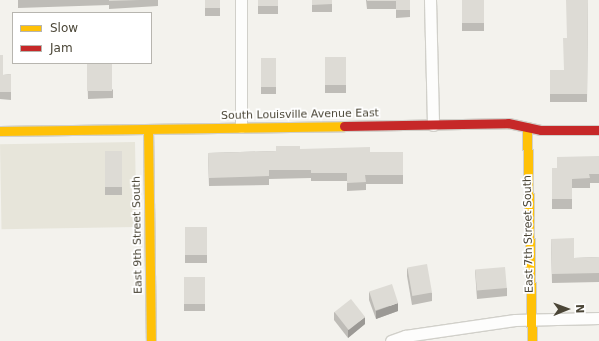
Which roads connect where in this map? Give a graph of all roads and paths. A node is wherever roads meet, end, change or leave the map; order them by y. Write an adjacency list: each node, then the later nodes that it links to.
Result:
1 (241, 0): 5 (street)
2 (430, 0): 3 (street)
3 (433, 125): 4 (street, South Louisville Avenue East); 5 (street, South Louisville Avenue East)
4 (527, 127): 7 (street, South Louisville Avenue East); 9 (street, East 7th Street South)
5 (241, 128): 6 (street, South Louisville Avenue East)
6 (148, 129): 8 (street, South Louisville Avenue East); 11 (street, East 9th Street South)
7 (599, 130)
8 (0, 131)
9 (531, 318): 10 (street); 12 (street); 13 (street, East 7th Street South)
10 (599, 318)
11 (151, 341)
12 (391, 341)
13 (532, 341)

